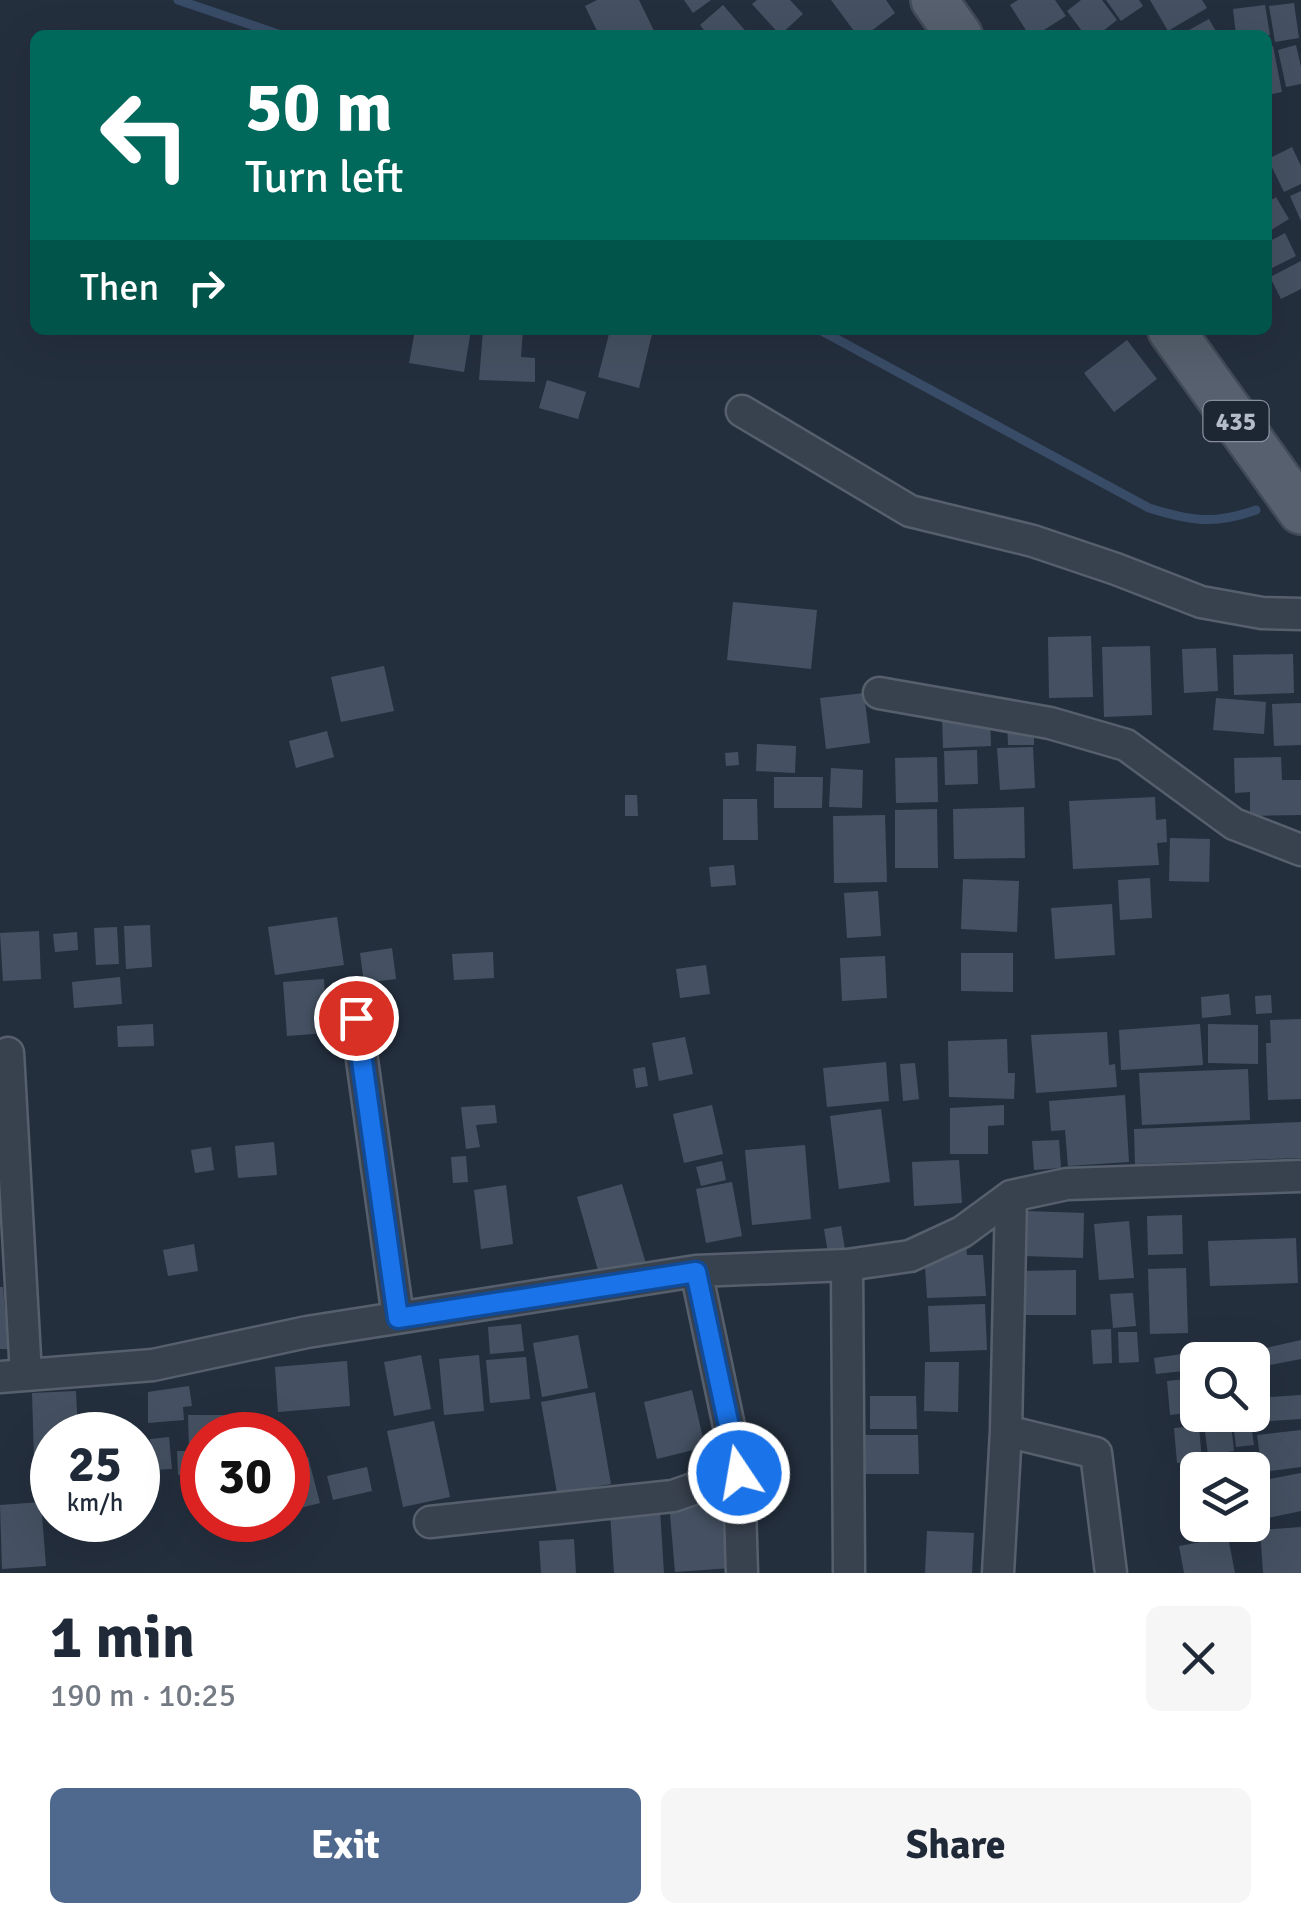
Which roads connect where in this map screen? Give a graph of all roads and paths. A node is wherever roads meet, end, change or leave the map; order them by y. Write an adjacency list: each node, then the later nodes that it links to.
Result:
1 (934, 0): 2 (main road)
2 (955, 30)
3 (1175, 335): 5 (main road, 435)
4 (742, 411): 6 (street)
5 (1301, 511)
6 (1301, 614)
7 (879, 693): 8 (street)
8 (1301, 850)
9 (356, 1018): 15 (street)
10 (8, 1053): 16 (street)
11 (1301, 1176): 12 (street)
12 (1011, 1196): 13 (street); 17 (street)
13 (847, 1265): 14 (street); 21 (street)
14 (696, 1272): 15 (street); 18 (street)
15 (398, 1318): 16 (street)
16 (13, 1376)
17 (1006, 1431): 22 (street); 23 (street)
18 (739, 1473): 19 (street); 20 (street)
19 (430, 1522)
20 (752, 1571)
21 (848, 1573)
22 (998, 1573)
23 (1111, 1573)

